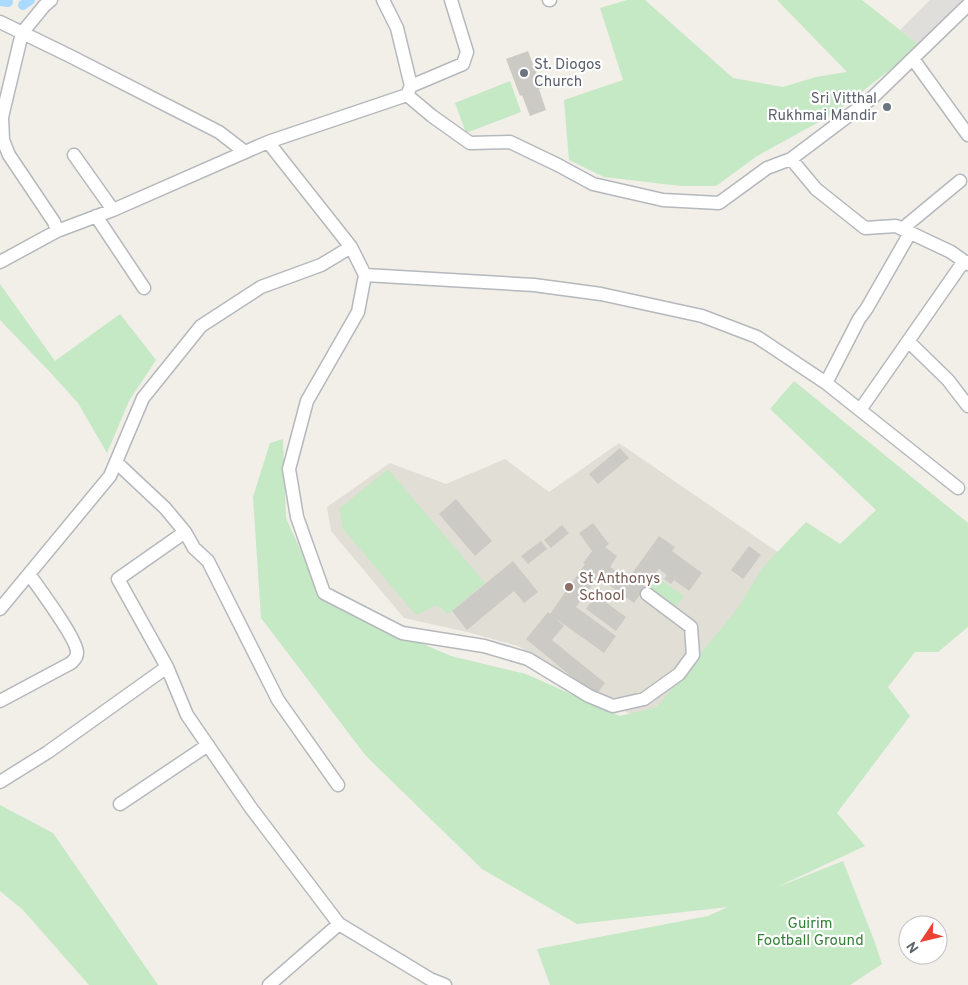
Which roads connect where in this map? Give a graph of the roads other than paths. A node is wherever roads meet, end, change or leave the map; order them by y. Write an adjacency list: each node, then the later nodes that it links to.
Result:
1 (51, 0): 6 (street)
2 (383, 0): 8 (street)
3 (451, 0): 8 (street)
4 (968, 4): 7 (street)
5 (0, 22): 6 (street)
6 (22, 33): 11 (street); 17 (street)
7 (913, 59): 9 (street); 13 (street)
8 (409, 91): 10 (street); 13 (street)
9 (968, 134)
10 (268, 142): 11 (street); 19 (street)
11 (245, 152): 15 (street)
12 (74, 155): 15 (street)
13 (791, 159): 18 (street)
14 (960, 181): 18 (street)
15 (113, 210): 16 (street)
16 (96, 216): 17 (street); 23 (street)
17 (57, 231): 20 (street)
18 (906, 231): 21 (street); 25 (street)
19 (351, 247): 22 (street); 28 (street)
20 (0, 262)
21 (966, 262): 24 (street)
22 (364, 275): 25 (street); 32 (street)
23 (144, 288)
24 (908, 341): 26 (street); 27 (street)
25 (826, 383): 27 (street)
26 (968, 406)
27 (860, 410): 29 (street)
28 (116, 462): 30 (street); 31 (street)
29 (958, 488)
30 (185, 532): 34 (street); 38 (street)
31 (29, 574): 33 (street); 35 (street)
32 (646, 594)
33 (0, 609)
34 (167, 667): 36 (street); 37 (street)
35 (0, 701)
36 (208, 745): 39 (street); 40 (street)
37 (0, 782)
38 (338, 785)
39 (120, 804)
40 (339, 924): 41 (street); 42 (street)
41 (269, 985)
42 (445, 985)

